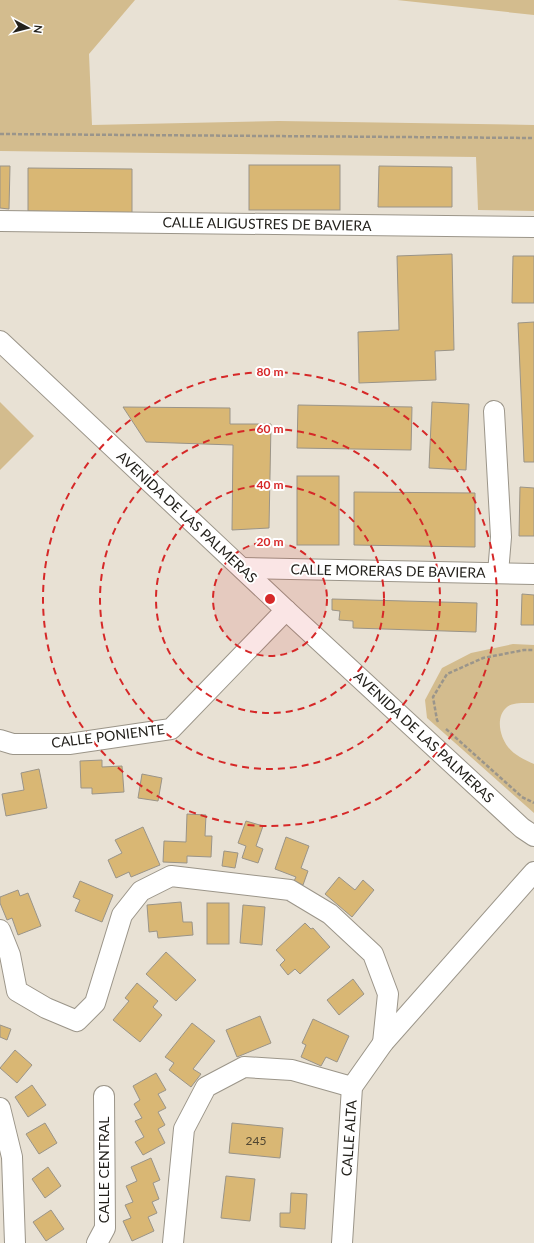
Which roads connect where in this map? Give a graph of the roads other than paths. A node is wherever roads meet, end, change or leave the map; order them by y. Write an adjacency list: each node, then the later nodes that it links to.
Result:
1 (0, 221): 2 (street, CALLE ALIGUSTRES DE BAVIERA)
2 (534, 227)
3 (0, 341): 5 (street, AVENIDA DE LAS PALMERAS)
4 (494, 411): 6 (street)
5 (242, 568): 6 (street, CALLE MORERAS DE BAVIERA); 8 (street, AVENIDA DE LAS PALMERAS)
6 (498, 573): 7 (street, CALLE MORERAS DE BAVIERA)
7 (534, 574)
8 (286, 610): 9 (street, CALLE PONIENTE); 10 (street, AVENIDA DE LAS PALMERAS)
9 (0, 740)
10 (534, 836)
11 (534, 872): 13 (street, CALLE ALTA)
12 (0, 930): 13 (street)
13 (383, 1043): 14 (street, CALLE ALTA)
14 (352, 1087): 19 (street); 20 (street, CALLE ALTA)
15 (104, 1096): 18 (street, CALLE CENTRAL)
16 (0, 1108): 17 (street)
17 (15, 1243)
18 (97, 1243)
19 (172, 1243)
20 (342, 1243)

